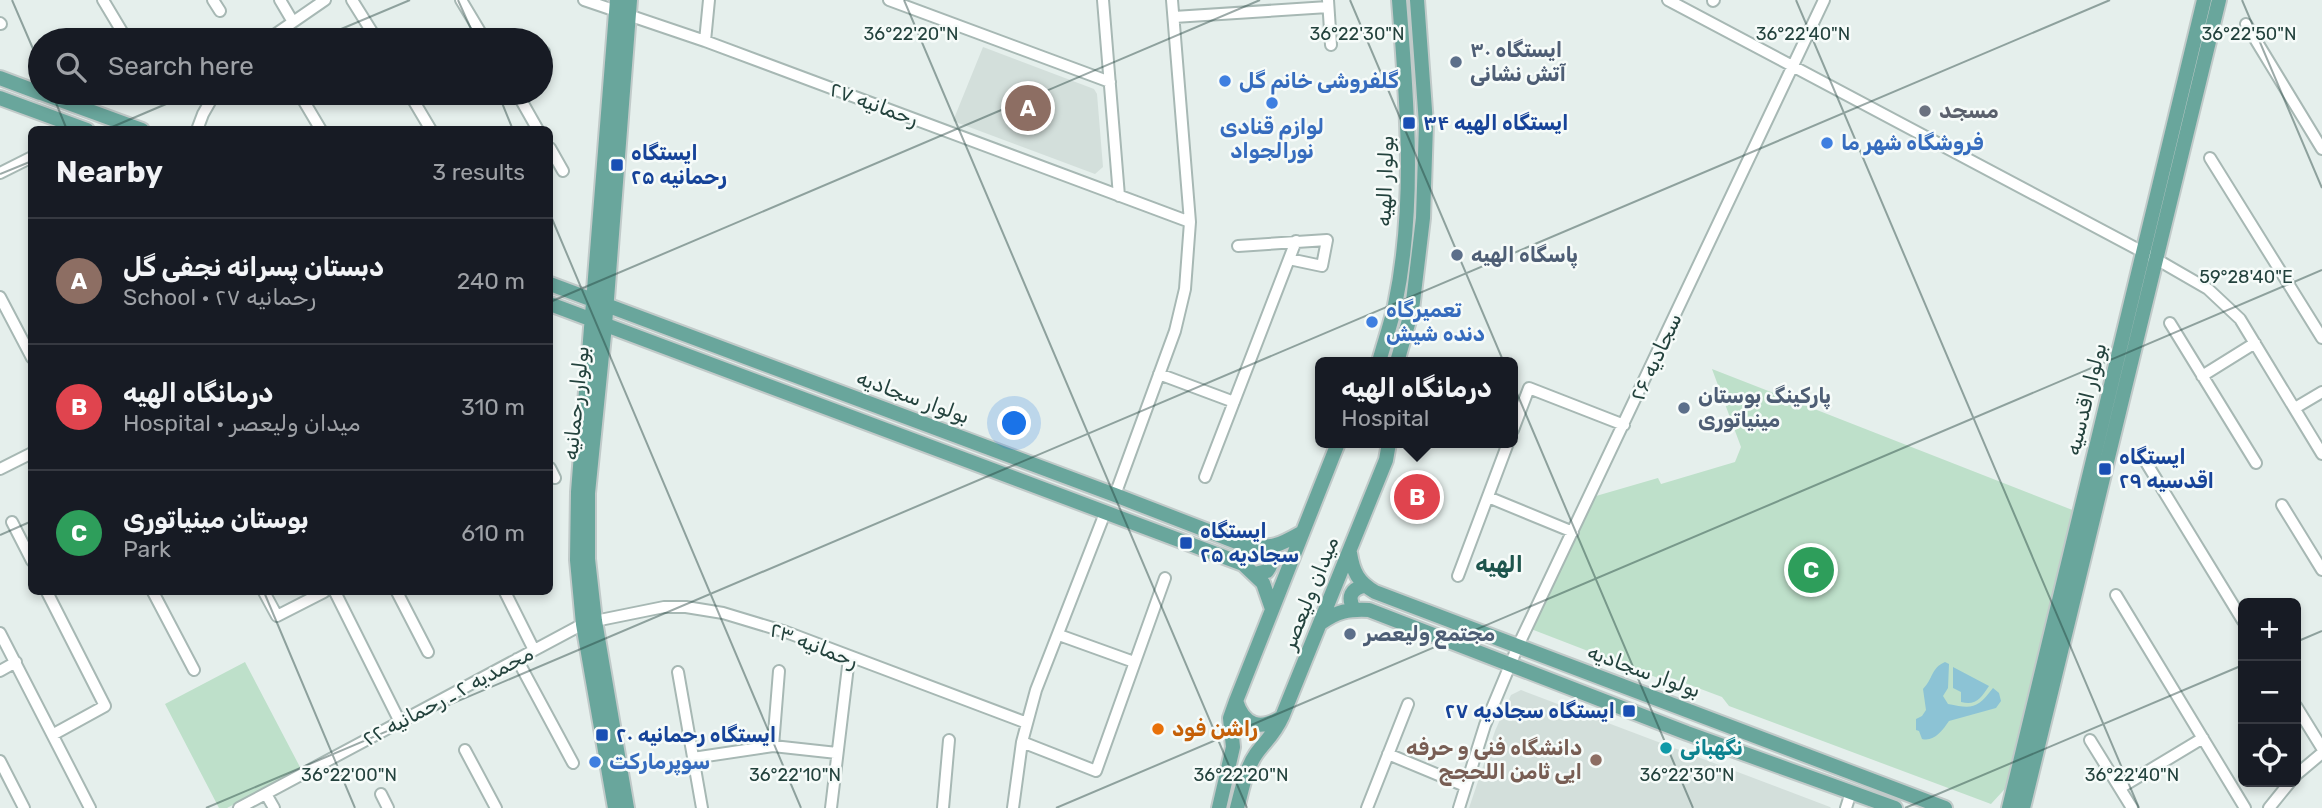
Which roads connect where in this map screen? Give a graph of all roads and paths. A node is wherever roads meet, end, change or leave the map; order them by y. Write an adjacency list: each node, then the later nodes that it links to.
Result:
1 (103, 0): 25 (street)
2 (214, 0): 21 (street)
3 (280, 0): 23 (street)
4 (325, 0): 23 (street)
5 (352, 0): 27 (street)
6 (461, 0): 28 (street)
7 (584, 0): 20 (street, رحمانیه ۲۷)
8 (709, 0): 29 (street)
9 (889, 0): 19 (street)
10 (1103, 0): 33 (street)
11 (1172, 0): 22 (street)
12 (1399, 0): 68 (main road, بولوار الهیه)
13 (1417, 0): 69 (main road, بولوار الهیه)
14 (1668, 0): 31 (street)
15 (1824, 0): 31 (street, سجادیه ۲۶)
16 (2204, 0): 57 (main road, بولوار اقدسیه)
17 (2219, 0): 57 (main road, بولوار اقدسیه)
18 (1328, 3): 22 (street); 30 (street)
19 (914, 5): 33 (street)
20 (623, 6): 29 (street, رحمانیه ۲۷); 61 (main road, بولوار رحمانیه)
21 (220, 11)
22 (1174, 17): 54 (street)
23 (293, 22): 26 (street)
24 (2246, 23): 47 (street)
25 (120, 28)
26 (284, 28)
27 (370, 28)
28 (478, 28)
29 (705, 41): 53 (street, رحمانیه ۲۷)
30 (1332, 45)
31 (1794, 67): 57 (street); 76 (street, سجادیه ۲۶)
32 (0, 78): 34 (main road)
33 (1110, 82): 53 (street)
34 (28, 88)
35 (0, 98): 41 (main road)
36 (73, 105): 42 (main road)
37 (208, 105): 43 (street)
38 (307, 105): 44 (street)
39 (416, 105): 45 (street)
40 (524, 105): 46 (street)
41 (76, 126)
42 (131, 126)
43 (198, 126)
44 (319, 126)
45 (429, 126)
46 (536, 126)
47 (2322, 149)
48 (553, 153): 51 (street)
49 (2210, 158): 65 (street)
50 (28, 159): 52 (street)
51 (563, 171)
52 (0, 173)
53 (1119, 195): 54 (street, رحمانیه ۲۷)
54 (1190, 222): 70 (street)
55 (1296, 241): 56 (street); 58 (street); 58 (street)
56 (1238, 246)
57 (2150, 256): 66 (street); 158 (main road, بولوار اقدسیه); 178 (main road, بولوار اقدسیه)
58 (1289, 259): 73 (street)
59 (553, 285): 61 (main road, بولوار سجادیه)
60 (0, 297): 67 (street)
61 (600, 303): 63 (main road, بولوار رحمانیه); 88 (main road, بولوار سجادیه)
62 (553, 305): 63 (main road, بولوار سجادیه)
63 (599, 322): 91 (main road, بولوار سجادیه); 114 (main road, بولوار رحمانیه)
64 (2170, 323): 71 (street)
65 (2322, 338)
66 (2255, 343): 71 (street); 74 (street)
67 (28, 350)
68 (1380, 357)
69 (1398, 357)
70 (1159, 374): 73 (street); 88 (street)
71 (2202, 376): 85 (street)
72 (2322, 392): 74 (street)
73 (1234, 402): 87 (street)
74 (2295, 408): 81 (street)
75 (1518, 417): 76 (street)
76 (1623, 425): 93 (street, سجادیه ۲۶)
77 (1337, 448): 94 (main road, میدان ولیعصر)
78 (1382, 448): 84 (main road)
79 (1388, 448): 84 (main road)
80 (1506, 448): 89 (street)
81 (2322, 454)
82 (28, 455): 86 (street)
83 (2144, 459): 113 (street)
84 (1386, 460): 97 (main road, میدان ولیعصر)
85 (2256, 463)
86 (0, 469)
87 (1205, 478)
88 (1115, 495): 95 (main road, بولوار سجادیه)
89 (1488, 497): 93 (street); 100 (street)
90 (2282, 505): 98 (street)
91 (1105, 513): 99 (main road, بولوار سجادیه); 117 (street)
92 (12, 522): 96 (street)
93 (1573, 531): 118 (street, سجادیه ۲۶)
94 (1301, 533): 95 (main road); 111 (main road, میدان ولیعصر)
95 (1266, 549): 99 (main road)
96 (28, 553)
97 (1350, 553): 102 (main road); 115 (main road, میدان ولیعصر)
98 (2322, 570)
99 (1255, 574): 111 (main road)
100 (1458, 576)
101 (1165, 578): 124 (street)
102 (1364, 586): 112 (main road); 118 (main road, بولوار سجادیه)
103 (49, 595): 136 (street)
104 (155, 595): 126 (street)
105 (266, 595): 106 (street)
106 (318, 595)
107 (336, 595): 134 (street)
108 (399, 595): 120 (street)
109 (506, 595): 119 (street)
110 (2116, 595): 137 (street)
111 (1272, 609): 130 (main road, میدان ولیعصر)
112 (1354, 609): 115 (main road); 125 (main road, بولوار سجادیه)
113 (2238, 613)
114 (589, 623): 119 (street, محمدیه ۲ ـ رحمانیه ۲۲); 121 (street, رحمانیه ۲۳); 165 (main road, بولوار رحمانیه); 166 (main road, بولوار رحمانیه)
115 (1321, 623): 133 (main road, میدان ولیعصر)
116 (0, 633): 123 (street)
117 (1059, 635): 124 (street); 135 (street)
118 (1518, 646): 125 (street, سجادیه ۲۶); 177 (main road, بولوار سجادیه)
119 (534, 650): 122 (street, محمدیه ۲ ـ رحمانیه ۲۲)
120 (428, 652)
121 (849, 658): 135 (street, رحمانیه ۲۳); 145 (street)
122 (517, 659): 134 (street, محمدیه ۲ ـ رحمانیه ۲۲); 150 (street)
123 (16, 662): 127 (street); 136 (street)
124 (1134, 662): 140 (street)
125 (1510, 666): 152 (street, سجادیه ۲۶); 155 (main road, بولوار سجادیه)
126 (194, 670)
127 (0, 671)
128 (779, 671): 141 (street)
129 (678, 672): 148 (street)
130 (1236, 701): 133 (main road); 142 (main road, میدان ولیعصر)
131 (1408, 704): 147 (street)
132 (2301, 715): 144 (street)
133 (1282, 717): 146 (main road, میدان ولیعصر)
134 (400, 722): 156 (street, محمدیه ۲ ـ رحمانیه ۲۲)
135 (1027, 723): 140 (street)
136 (54, 734): 160 (street)
137 (2203, 738): 154 (street); 180 (street)
138 (949, 740): 169 (street)
139 (2090, 740): 154 (street)
140 (1022, 742): 170 (street)
141 (773, 747): 145 (street); 148 (street)
142 (1233, 747): 146 (main road); 171 (main road)
143 (465, 750): 164 (street)
144 (2322, 751): 151 (street)
145 (837, 753): 168 (street)
146 (1255, 754): 172 (main road)
147 (1388, 754): 152 (street); 173 (street)
148 (693, 758): 167 (street)
149 (0, 761): 159 (street)
150 (573, 762)
151 (2301, 770)
152 (1465, 786): 174 (street, سجادیه ۲۶)
153 (2286, 787): 181 (street)
154 (2120, 788): 179 (street)
155 (1851, 792): 175 (street); 176 (main road, بولوار سجادیه)
156 (266, 793): 161 (street, محمدیه ۲ ـ رحمانیه ۲۲); 162 (street)
157 (380, 794): 163 (street)
158 (2007, 805)
159 (24, 808)
160 (90, 808)
161 (239, 808)
162 (274, 808)
163 (388, 808)
164 (496, 808)
165 (615, 808)
166 (627, 808)
167 (702, 808)
168 (831, 808)
169 (943, 808)
170 (1013, 808)
171 (1219, 808)
172 (1237, 808)
173 (1367, 808)
174 (1460, 808)
175 (1846, 808)
176 (1895, 808)
177 (1945, 808)
178 (2023, 808)
179 (2132, 808)
180 (2245, 808)
181 (2269, 808)

